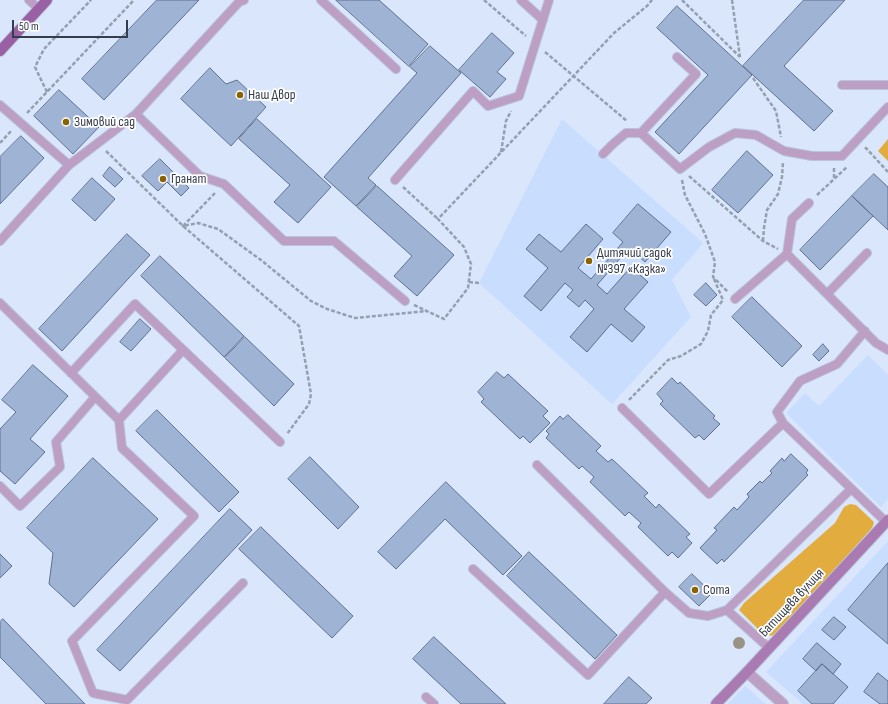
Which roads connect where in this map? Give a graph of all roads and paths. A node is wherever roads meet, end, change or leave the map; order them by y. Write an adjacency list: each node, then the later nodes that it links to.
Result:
1 (29, 0): 13 (lane)
2 (47, 0): 13 (main road)
3 (91, 0): 23 (path)
4 (134, 0): 23 (path)
5 (244, 0): 27 (lane)
6 (321, 0): 18 (lane)
7 (484, 0): 15 (path)
8 (522, 0): 14 (lane)
9 (549, 0): 14 (lane)
10 (652, 0): 19 (path)
11 (682, 0): 12 (path)
12 (732, 0)
13 (39, 9): 16 (main road)
14 (542, 20): 15 (lane)
15 (536, 44): 19 (path); 24 (lane)
16 (0, 51)
17 (677, 57): 29 (lane)
18 (396, 69)
19 (573, 76): 29 (path); 33 (path)
20 (753, 78): 32 (path)
21 (842, 85): 22 (lane)
22 (888, 85)
23 (47, 92): 28 (path)
24 (519, 96): 33 (path); 40 (lane)
25 (0, 104): 28 (lane)
26 (888, 107): 32 (lane)
27 (136, 114): 31 (lane); 41 (lane)
28 (20, 122): 30 (path); 37 (lane)
29 (641, 133): 34 (lane); 38 (lane)
30 (0, 143)
31 (99, 143): 37 (lane); 44 (path)
32 (784, 151): 38 (lane); 46 (path)
33 (500, 153): 43 (path)
34 (603, 154)
35 (860, 154): 39 (path)
36 (850, 164): 42 (path)
37 (69, 165): 45 (lane)
38 (680, 168): 46 (path); 49 (path)
39 (888, 172)
40 (395, 180): 43 (path)
41 (224, 184): 44 (path); 55 (lane)
42 (809, 202): 48 (lane)
43 (438, 219): 50 (path)
44 (183, 226): 57 (path); 66 (path)
45 (0, 241)
46 (763, 241): 48 (path)
47 (867, 253): 52 (lane)
48 (787, 254): 52 (lane); 53 (lane)
49 (713, 277): 53 (path); 54 (path)
50 (469, 282): 51 (path); 57 (path)
51 (479, 283)
52 (827, 294): 58 (lane)
53 (735, 299): 54 (path)
54 (723, 300): 63 (path)
55 (405, 301): 57 (path)
56 (0, 303): 61 (lane)
57 (428, 311)
58 (864, 331): 60 (lane); 65 (lane)
59 (183, 350): 61 (lane); 64 (lane); 66 (lane)
60 (888, 350)
61 (71, 373): 62 (lane)
62 (95, 397): 64 (lane); 68 (lane)
63 (622, 408): 65 (lane)
64 (118, 420): 78 (lane)
65 (783, 423): 69 (lane)
66 (280, 442)
67 (537, 465): 73 (lane)
68 (0, 486)
69 (852, 489): 70 (lane); 74 (lane)
70 (887, 521): 75 (street, Батищева вулиця)
71 (473, 569): 73 (lane)
72 (243, 583): 78 (lane)
73 (665, 592): 74 (lane)
74 (727, 610): 75 (lane)
75 (770, 648): 76 (street, Батищева вулиця)
76 (747, 672): 80 (street, Батищева вулиця); 81 (street)
77 (426, 697): 79 (lane)
78 (128, 702)
79 (434, 704)
80 (716, 704)
81 (783, 704)

